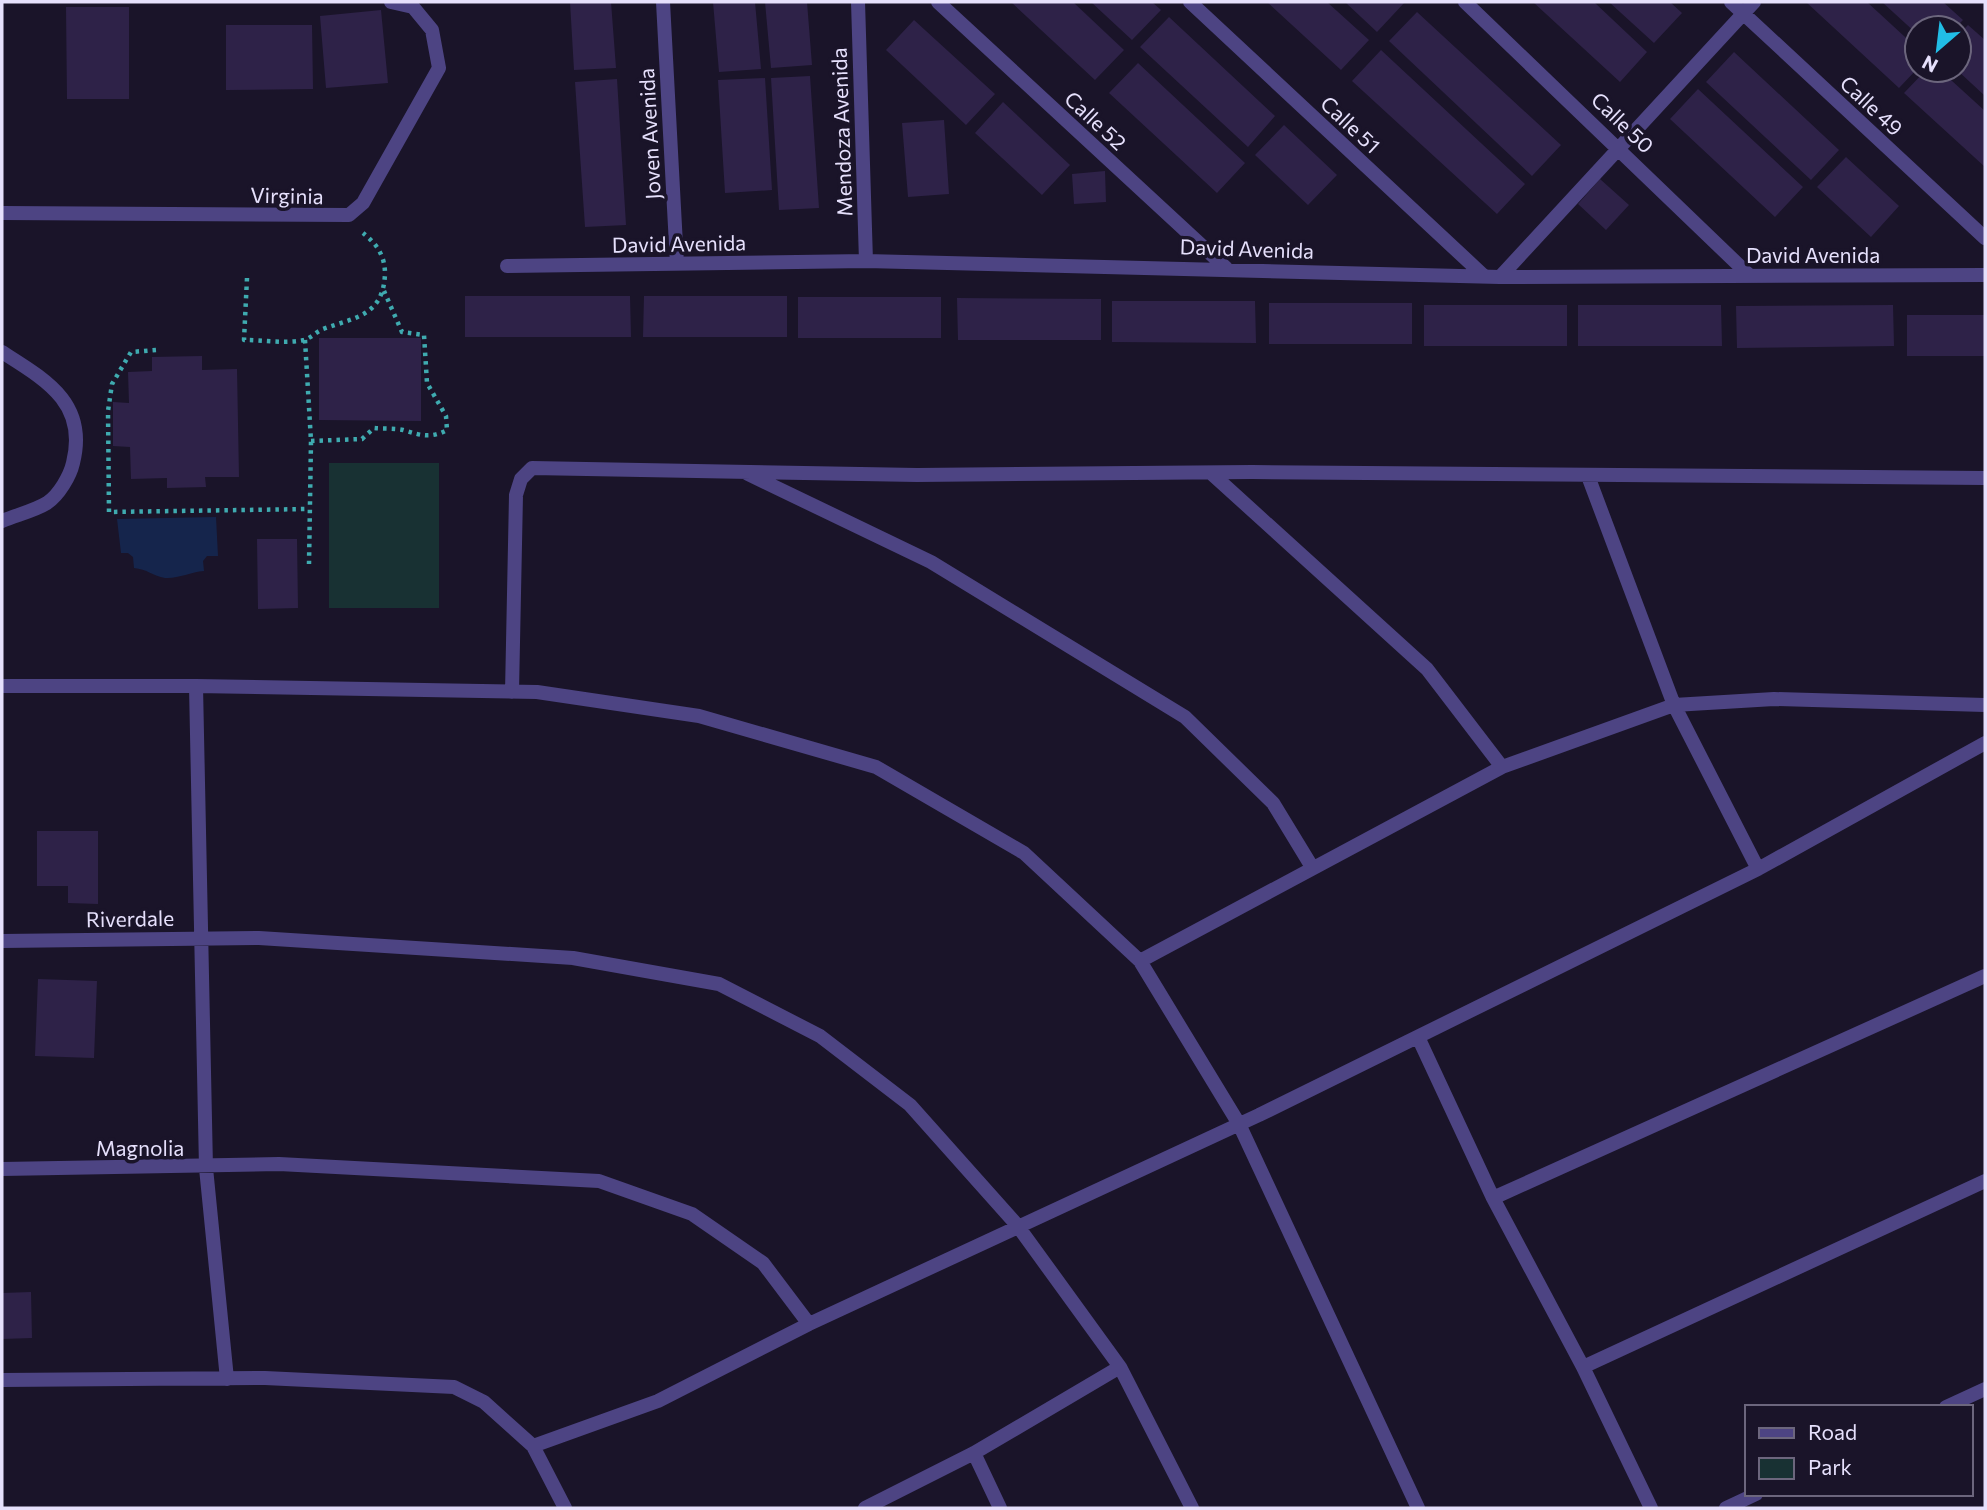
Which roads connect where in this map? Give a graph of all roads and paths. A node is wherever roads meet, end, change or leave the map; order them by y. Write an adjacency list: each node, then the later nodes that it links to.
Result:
1 (391, 2): 12 (street, Virginia)
2 (663, 2): 15 (street, Joven Avenida)
3 (858, 2): 14 (street, Mendoza Avenida)
4 (938, 2): 17 (street, Calle 52)
5 (1190, 2): 20 (street, Calle 51)
6 (1465, 2): 10 (street, Calle 50)
7 (1731, 2): 9 (street, Calle 49)
8 (1754, 2): 9 (street)
9 (1743, 13): 10 (street); 13 (street, Calle 49)
10 (1619, 148): 18 (street, Calle 50); 21 (street)
11 (2, 213): 12 (street, Virginia)
12 (349, 215): 23 (path)
13 (1985, 238)
14 (866, 261): 15 (street, David Avenida); 17 (street, David Avenida)
15 (677, 264): 16 (street, David Avenida)
16 (507, 266)
17 (1226, 268): 20 (street, David Avenida)
18 (1749, 275): 19 (street, David Avenida); 21 (street, David Avenida)
19 (1985, 275)
20 (1484, 276): 21 (street, David Avenida)
21 (1500, 277)
22 (247, 278): 24 (path)
23 (384, 291): 24 (path); 27 (path)
24 (305, 340): 27 (path)
25 (156, 350): 32 (path)
26 (2, 352): 33 (street)
27 (311, 441): 32 (path)
28 (743, 472): 29 (street); 37 (street); 42 (street)
29 (1211, 473): 30 (street); 41 (street)
30 (1588, 476): 31 (street); 38 (street)
31 (1985, 478)
32 (309, 509): 34 (path)
33 (2, 521)
34 (309, 564)
35 (2, 686): 36 (street)
36 (196, 686): 37 (street); 44 (street)
37 (512, 692): 46 (street)
38 (1674, 705): 39 (street); 41 (street); 43 (street)
39 (1985, 705)
40 (1985, 743): 43 (street)
41 (1502, 767): 42 (street)
42 (1312, 867): 46 (street)
43 (1758, 869): 48 (street)
44 (202, 938): 45 (street, Riverdale); 50 (street); 54 (street, Riverdale)
45 (2, 941)
46 (1140, 961): 49 (street)
47 (1985, 976): 53 (street)
48 (1418, 1037): 49 (street); 53 (street)
49 (1239, 1124): 54 (street); 69 (street)
50 (206, 1168): 51 (street, Magnolia); 55 (street, Magnolia); 58 (street)
51 (2, 1169)
52 (1985, 1181): 57 (street)
53 (1493, 1198): 57 (street)
54 (1017, 1225): 55 (street); 56 (street, Riverdale)
55 (809, 1324): 62 (street)
56 (1120, 1367): 63 (street); 68 (street, Riverdale)
57 (1583, 1367): 70 (street)
58 (227, 1378): 59 (street); 62 (street)
59 (2, 1380)
60 (1985, 1389): 61 (street)
61 (1950, 1405)
62 (533, 1446): 65 (street)
63 (974, 1453): 66 (street); 67 (street)
64 (1752, 1496): 71 (street)
65 (565, 1508)
66 (865, 1508)
67 (1000, 1508)
68 (1192, 1508)
69 (1418, 1508)
70 (1651, 1508)
71 (1726, 1508)

